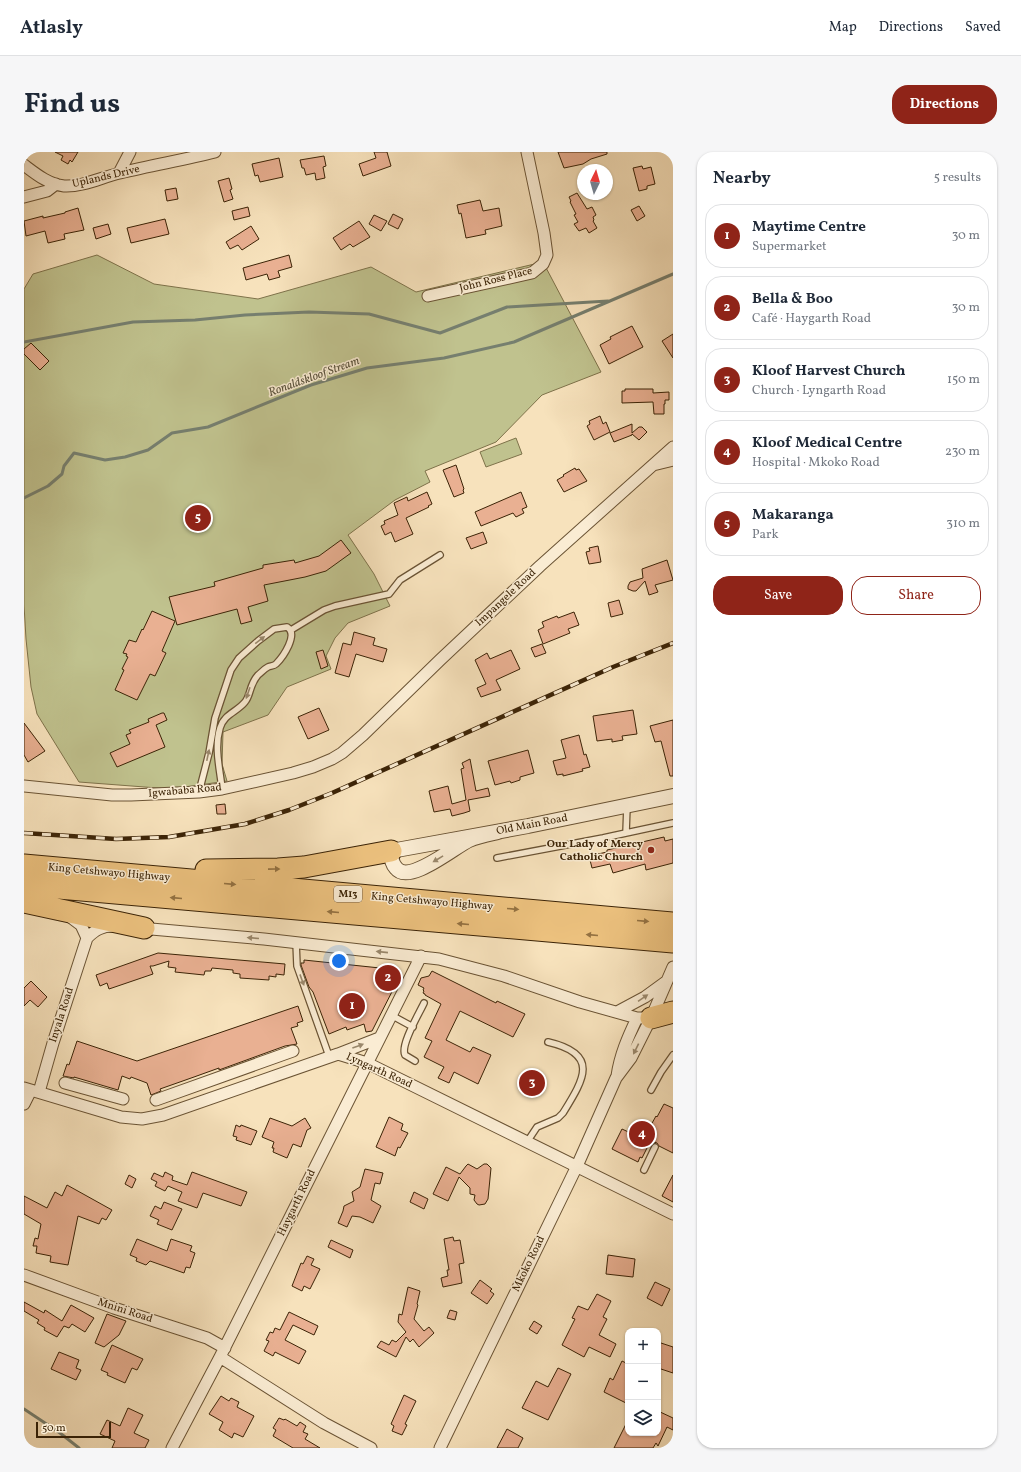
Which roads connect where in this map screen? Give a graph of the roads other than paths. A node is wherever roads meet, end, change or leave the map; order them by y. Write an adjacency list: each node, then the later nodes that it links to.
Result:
1 (130, 152): 5 (street)
2 (215, 152): 5 (street, Uplands Drive)
3 (527, 152): 8 (street, John Ross Place)
4 (24, 165): 6 (street, Uplands Drive)
5 (119, 173): 6 (street, Uplands Drive)
6 (56, 184): 7 (street)
7 (24, 197)
8 (428, 296)
9 (673, 446): 11 (street, Impangele Road)
10 (673, 460): 11 (street)
11 (653, 465): 16 (street, Impangele Road)
12 (440, 555): 13 (lane)
13 (290, 630): 14 (lane, one-way to 13); 15 (lane, one-way to 15)
14 (213, 727): 15 (lane); 19 (lane, one-way to 14)
15 (220, 728): 18 (lane)
16 (342, 753): 18 (street, Igwababa Road)
17 (24, 786): 19 (street, Igwababa Road)
18 (222, 789): 19 (street, Igwababa Road)
19 (199, 792)
20 (673, 796): 21 (street, Old Main Road)
21 (627, 805): 23 (street, Old Main Road); 24 (lane)
22 (673, 823): 24 (lane)
23 (498, 832): 25 (street, Old Main Road); 25 (street, one-way to 25)
24 (626, 833): 26 (lane)
25 (391, 851): 28 (highway, one-way to 25)
26 (497, 858)
27 (24, 865): 28 (highway, King Cetshwayo Highway / M13)
28 (53, 868): 31 (highway, King Cetshwayo Highway / M13, one-way to 31)
29 (24, 885): 40 (highway, King Cetshwayo Highway / M13, one-way to 29)
30 (377, 890): 31 (lane)
31 (354, 895): 34 (highway, King Cetshwayo Highway / M13)
32 (438, 895): 34 (lane)
33 (24, 902): 35 (highway)
34 (464, 905): 36 (highway, King Cetshwayo Highway / M13, one-way to 36)
35 (59, 910): 37 (highway); 38 (street)
36 (673, 923)
37 (144, 928): 38 (street); 39 (street, one-way to 37)
38 (87, 938): 59 (street, Inyala Road)
39 (296, 942): 41 (street, one-way to 39); 53 (lane, one-way to 53)
40 (673, 942)
41 (421, 956): 45 (street); 47 (street, Haygarth Road)
42 (673, 967): 43 (street, Mkoko Road)
43 (667, 980): 45 (street, one-way to 43); 48 (street, Mkoko Road)
44 (424, 1003): 49 (lane)
45 (617, 1012): 48 (street)
46 (673, 1012): 48 (highway)
47 (391, 1015): 49 (lane); 50 (street, Haygarth Road)
48 (644, 1018): 69 (street, Mkoko Road)
49 (413, 1026): 55 (lane)
50 (379, 1038): 53 (street, one-way to 50); 56 (street, Haygarth Road)
51 (548, 1042): 67 (lane)
52 (292, 1051): 58 (street)
53 (333, 1055): 56 (street, Lyngarth Road); 65 (street)
54 (673, 1055): 61 (lane)
55 (415, 1061)
56 (367, 1063): 67 (street, Lyngarth Road); 73 (street, Haygarth Road)
57 (65, 1083): 60 (street)
58 (187, 1089): 63 (street); 65 (street)
59 (31, 1090): 64 (street, Inyala Road); 66 (street)
60 (85, 1090): 62 (street); 66 (street)
61 (651, 1090)
62 (123, 1099)
63 (156, 1100)
64 (24, 1104)
65 (192, 1104): 66 (street)
66 (80, 1105)
67 (527, 1142): 69 (street, Lyngarth Road)
68 (655, 1147): 70 (lane)
69 (577, 1166): 71 (street, Lyngarth Road); 76 (street, Mkoko Road)
70 (644, 1170)
71 (673, 1214)
72 (24, 1275): 73 (street, Mnini Road)
73 (223, 1352): 74 (street, Haygarth Road); 75 (street, Mnini Road)
74 (172, 1448)
75 (371, 1448)
76 (440, 1448)

